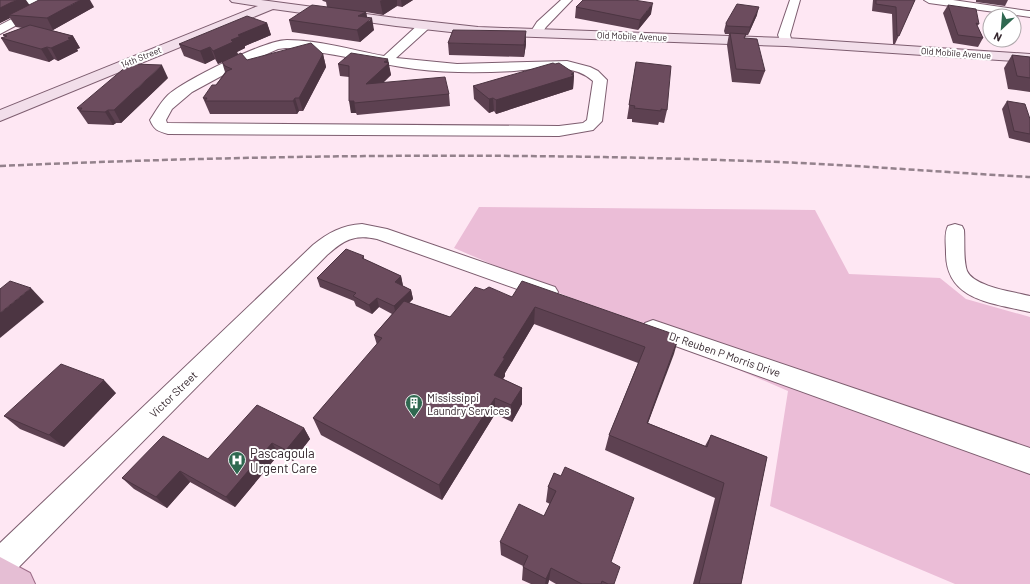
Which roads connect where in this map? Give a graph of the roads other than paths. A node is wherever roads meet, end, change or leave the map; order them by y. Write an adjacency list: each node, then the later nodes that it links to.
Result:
1 (19, 0): 11 (street)
2 (236, 0): 8 (main road, Old Mobile Avenue)
3 (283, 0): 8 (main road, 14th Street)
4 (567, 0): 12 (street)
5 (795, 0): 13 (street)
6 (929, 0): 9 (street)
7 (1023, 0): 9 (street)
8 (270, 5): 10 (main road, Old Mobile Avenue); 16 (main road, 14th Street)
9 (1029, 18)
10 (418, 25): 12 (main road, Old Mobile Avenue); 15 (street)
11 (0, 30)
12 (536, 33): 13 (main road, Old Mobile Avenue)
13 (786, 42): 14 (main road, Old Mobile Avenue)
14 (1030, 58)
15 (382, 59): 15 (street)
16 (0, 116)
17 (955, 230): 19 (street)
18 (567, 299): 22 (street, Victor Street)
19 (1030, 304)
20 (634, 322): 21 (street, Dr Reuben P Morris Drive)
21 (1030, 461)
22 (0, 564)
23 (0, 573): 24 (main road)
24 (19, 584)

